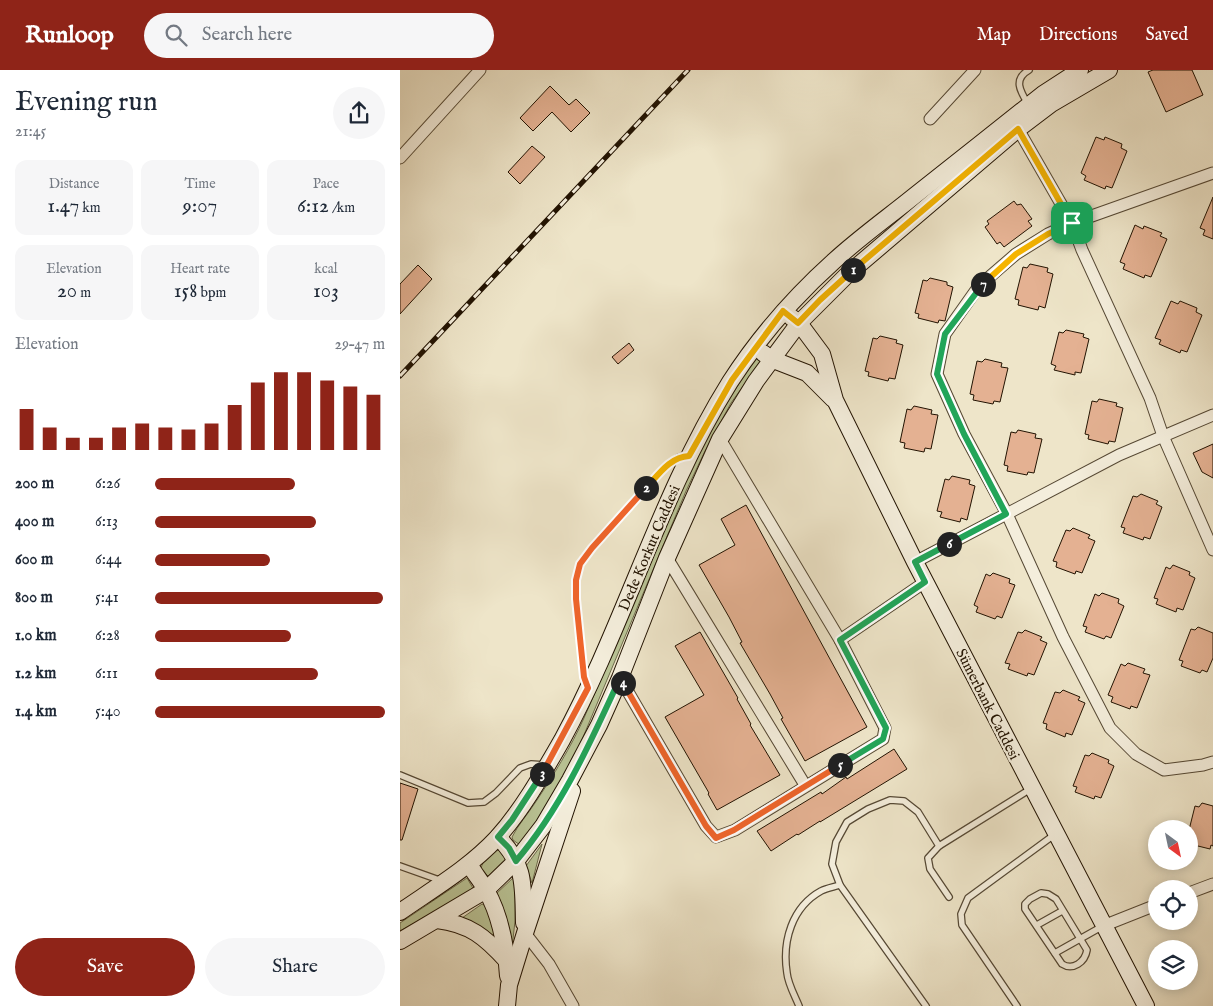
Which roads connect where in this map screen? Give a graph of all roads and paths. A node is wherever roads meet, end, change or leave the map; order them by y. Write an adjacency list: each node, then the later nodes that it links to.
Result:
1 (480, 70): 9 (street)
2 (975, 70): 7 (street)
3 (1029, 70): 6 (lane)
4 (1080, 70): 6 (main road, Dede Korkut Caddesi)
5 (1109, 70): 8 (main road, Dede Korkut Caddesi)
6 (1029, 105): 12 (main road, Dede Korkut Caddesi)
7 (930, 119)
8 (1018, 129): 11 (street); 13 (main road, Dede Korkut Caddesi)
9 (400, 158)
10 (1213, 173): 11 (street)
11 (1072, 223): 18 (street); 21 (street)
12 (783, 311): 13 (main road); 14 (main road, Dede Korkut Caddesi)
13 (798, 323): 15 (main road, Dede Korkut Caddesi); 16 (main road)
14 (755, 347): 15 (main road); 20 (main road, Dede Korkut Caddesi)
15 (772, 359): 16 (main road); 19 (main road, Dede Korkut Caddesi)
16 (835, 400): 24 (main road, Sümerbank Caddesi)
17 (1213, 415): 18 (street)
18 (1163, 436): 21 (street); 22 (street)
19 (720, 439): 23 (main road, Dede Korkut Caddesi); 26 (street)
20 (689, 456): 28 (main road, Dede Korkut Caddesi); 28 (lane)
21 (1006, 514): 24 (street); 30 (street)
22 (1213, 550)
23 (667, 558): 27 (main road, Dede Korkut Caddesi); 33 (street)
24 (915, 562): 25 (main road, Sümerbank Caddesi)
25 (925, 582): 26 (street); 34 (main road, Sümerbank Caddesi)
26 (840, 640): 33 (street)
27 (620, 678): 29 (main road, Dede Korkut Caddesi); 33 (street)
28 (588, 688): 31 (main road, Dede Korkut Caddesi)
29 (584, 755): 38 (main road, Dede Korkut Caddesi); 53 (main road, Dede Korkut Caddesi)
30 (1213, 762)
31 (548, 766): 32 (lane); 36 (main road, Dede Korkut Caddesi)
32 (400, 774)
33 (805, 786)
34 (1032, 788): 35 (main road, Sümerbank Caddesi); 37 (lane)
35 (1056, 834): 52 (main road, Sümerbank Caddesi); 63 (lane)
36 (498, 837): 38 (main road, Dede Korkut Caddesi); 39 (main road, Dede Korkut Caddesi)
37 (939, 846): 43 (lane); 46 (lane)
38 (516, 861): 44 (main road, Dede Korkut Caddesi); 53 (main road, Dede Korkut Caddesi)
39 (469, 864): 41 (main road); 44 (main road, Dede Korkut Caddesi)
40 (400, 866): 41 (lane)
41 (444, 881): 49 (main road)
42 (1213, 884): 45 (street)
43 (840, 885): 61 (lane); 62 (lane)
44 (486, 890): 50 (main road); 57 (main road, Dede Korkut Caddesi)
45 (1198, 890)
46 (949, 897)
47 (1148, 908): 52 (street)
48 (1062, 911): 51 (lane); 51 (lane); 54 (lane)
49 (400, 912)
50 (437, 920): 55 (main road); 57 (main road)
51 (1037, 925): 56 (lane)
52 (1103, 926): 54 (lane); 64 (main road, Sümerbank Caddesi)
53 (525, 932): 58 (main road, Dede Korkut Caddesi); 60 (street)
54 (1080, 938): 56 (lane); 56 (lane)
55 (400, 941)
56 (1055, 953)
57 (507, 961): 58 (main road, Dede Korkut Caddesi)
58 (509, 985): 59 (main road, Dede Korkut Caddesi)
59 (507, 1006)
60 (574, 1006)
61 (799, 1006)
62 (926, 1006)
63 (1017, 1006)
64 (1146, 1006)

